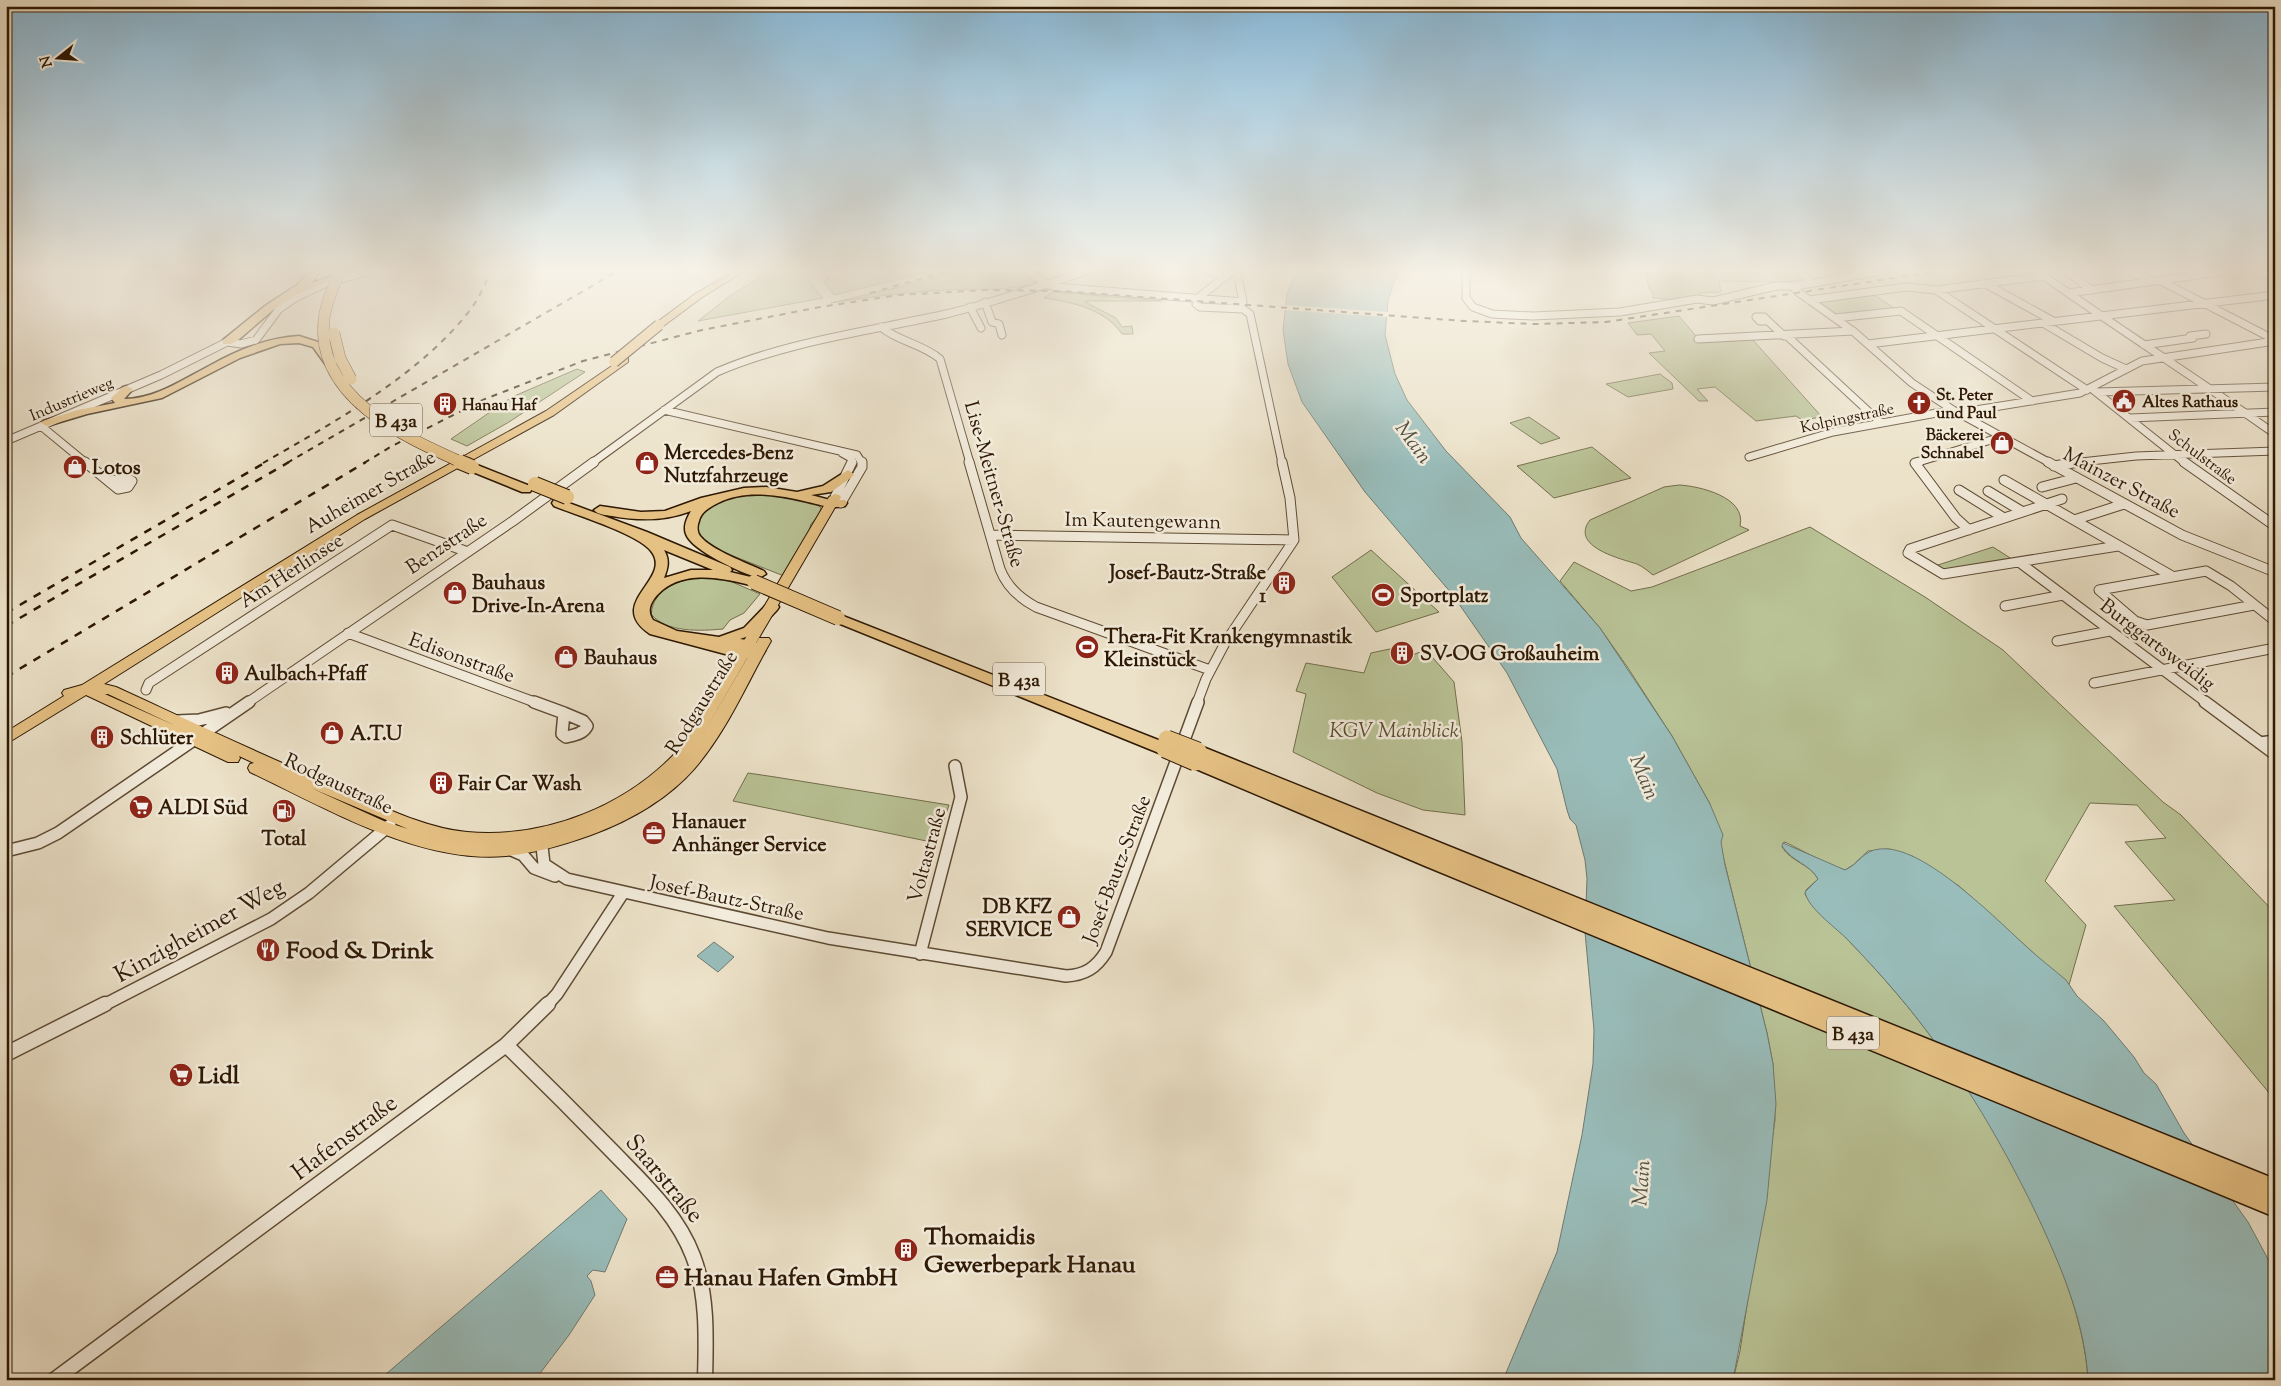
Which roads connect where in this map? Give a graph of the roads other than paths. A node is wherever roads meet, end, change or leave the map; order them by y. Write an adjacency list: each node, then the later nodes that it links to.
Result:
1 (234, 337): 21 (highway)
2 (258, 337): 21 (street)
3 (325, 337): 26 (highway, B 43a, bridge)
4 (336, 337): 48 (highway, B 43a, bridge)
5 (646, 337): 25 (main road, Auheimer Straße, bridge)
6 (651, 337): 25 (main road, Auheimer Straße)
7 (840, 337): 34 (street, Benzstraße)
8 (892, 337): 70 (street, Lise-Meitner-Straße)
9 (1255, 337): 71 (street)
10 (1748, 337): 19 (street)
11 (1787, 337): 39 (street)
12 (1858, 337): 22 (street, Mainzer Straße)
13 (1930, 337): 22 (street)
14 (1937, 337): 32 (street)
15 (2008, 337): 31 (street, Schulstraße)
16 (2067, 337): 27 (street)
17 (2132, 337): 23 (street)
18 (2191, 337): 23 (street)
19 (1698, 339)
20 (2275, 341): 24 (street)
21 (227, 342): 29 (street, Industrieweg)
22 (1868, 344): 35 (street, Mainzer Straße)
23 (2144, 345): 24 (street)
24 (2165, 358): 27 (street); 30 (street)
25 (619, 361): 89 (main road, Auheimer Straße); 92 (main road, Auheimer Straße)
26 (330, 363): 33 (highway); 48 (highway, B 43a, bridge)
27 (2126, 369): 31 (street)
28 (2275, 387): 30 (street)
29 (127, 389): 33 (highway); 40 (street, Industrieweg)
30 (2212, 389): 31 (street); 37 (street)
31 (2091, 390): 32 (street, Kolpingstraße); 38 (street, Schulstraße)
32 (2032, 401): 35 (street, Kolpingstraße)
33 (133, 402): 40 (highway)
34 (664, 410): 44 (street, Rodgaustraße); 73 (street, Benzstraße)
35 (1955, 412): 39 (street, Kolpingstraße); 42 (street, Mainzer Straße)
36 (2275, 412): 37 (street)
37 (2246, 413): 38 (street); 41 (street)
38 (2132, 420): 46 (street, Schulstraße)
39 (1881, 423): 47 (street, Kolpingstraße)
40 (44, 424): 43 (street, Industrieweg); 53 (street)
41 (2275, 434)
42 (2001, 437): 49 (street, Mainzer Straße); 68 (street)
43 (6, 441)
44 (829, 449): 50 (street, Rodgaustraße); 60 (street, Rodgaustraße)
45 (2275, 451): 46 (street)
46 (2175, 454): 49 (street); 67 (street, Schulstraße)
47 (1749, 457)
48 (477, 464): 59 (highway, B 43a)
49 (2054, 466): 51 (street, Mainzer Straße)
50 (848, 474): 57 (highway); 60 (street, Rodgaustraße)
51 (2076, 478): 54 (street); 62 (street, Mainzer Straße)
52 (2004, 480): 61 (street)
53 (109, 481)
54 (2042, 487)
55 (1959, 490): 65 (street)
56 (1988, 491): 64 (street)
57 (800, 493): 60 (highway); 63 (highway)
58 (2062, 499): 61 (street)
59 (562, 500): 63 (highway, B 43a); 69 (highway, B 43a)
60 (836, 501): 77 (highway); 81 (main road, Rodgaustraße); 87 (main road, Rodgaustraße)
61 (2047, 504): 64 (street); 66 (street)
62 (2124, 504): 66 (street); 75 (street, Mainzer Straße)
63 (600, 510): 77 (highway, B 43a)
64 (2023, 512): 65 (street)
65 (2004, 518): 68 (street)
66 (2074, 520): 72 (street)
67 (2275, 526)
68 (1968, 530): 74 (street)
69 (642, 535): 77 (highway, B 43a); 87 (highway)
70 (991, 535): 71 (street, Im Kautengewann); 91 (street, Lise-Meitner-Straße)
71 (1294, 540): 91 (street, Josef-Bautz-Straße)
72 (2118, 546): 74 (street); 76 (street)
73 (468, 552): 84 (street, Benzstraße); 94 (street, Am Herlinsee)
74 (2019, 562): 78 (street, Burggartsweidig)
75 (2275, 572)
76 (2173, 576): 79 (street); 79 (street)
77 (757, 578): 85 (highway); 110 (highway, B 43a, bridge)
78 (2063, 595): 80 (street); 83 (street, Burggartsweidig)
79 (2254, 605): 82 (street)
80 (2005, 606)
81 (772, 607): 85 (highway); 87 (main road, Rodgaustraße)
82 (2275, 620)
83 (2110, 631): 86 (street); 90 (street, Burggartsweidig)
84 (348, 633): 97 (street, Benzstraße); 98 (street, Edisonstraße)
85 (716, 640): 87 (highway)
86 (2057, 640)
87 (751, 650): 108 (main road, Rodgaustraße)
88 (2272, 651): 90 (street)
89 (121, 667): 92 (main road, Auheimer Straße); 95 (main road)
90 (2161, 669): 93 (street); 104 (street, Burggartsweidig)
91 (1210, 670): 113 (street, Josef-Bautz-Straße)
92 (91, 682): 95 (main road, Rodgaustraße); 96 (main road, Auheimer Straße); 100 (main road)
93 (2094, 683)
94 (146, 690)
95 (107, 694): 96 (main road); 99 (main road, Rodgaustraße); 101 (main road, Rodgaustraße)
96 (53, 710): 102 (main road, Auheimer Straße)
97 (237, 710): 99 (street); 101 (street, Benzstraße)
98 (564, 713)
99 (176, 720): 101 (main road, Rodgaustraße)
100 (6, 732)
101 (197, 737): 107 (main road, Rodgaustraße); 109 (street, Benzstraße)
102 (6, 739)
103 (2275, 741): 104 (street)
104 (2260, 743): 105 (street, Burggartsweidig)
105 (2275, 754)
106 (955, 766): 113 (street, Voltastraße)
107 (391, 824): 108 (main road, Rodgaustraße); 108 (main road, Rodgaustraße); 115 (street, Kinzigheimer Weg)
108 (533, 845): 111 (street, Josef-Bautz-Straße); 111 (street)
109 (6, 851)
110 (1431, 854): 116 (highway, B 43a); 117 (highway, B 43a)
111 (564, 878): 112 (street, Josef-Bautz-Straße)
112 (623, 893): 113 (street, Josef-Bautz-Straße); 114 (street, Hafenstraße)
113 (920, 954)
114 (506, 1045): 118 (street, Hafenstraße); 119 (street, Saarstraße)
115 (6, 1054)
116 (2275, 1190)
117 (2275, 1206)
118 (54, 1380)
119 (705, 1380)

